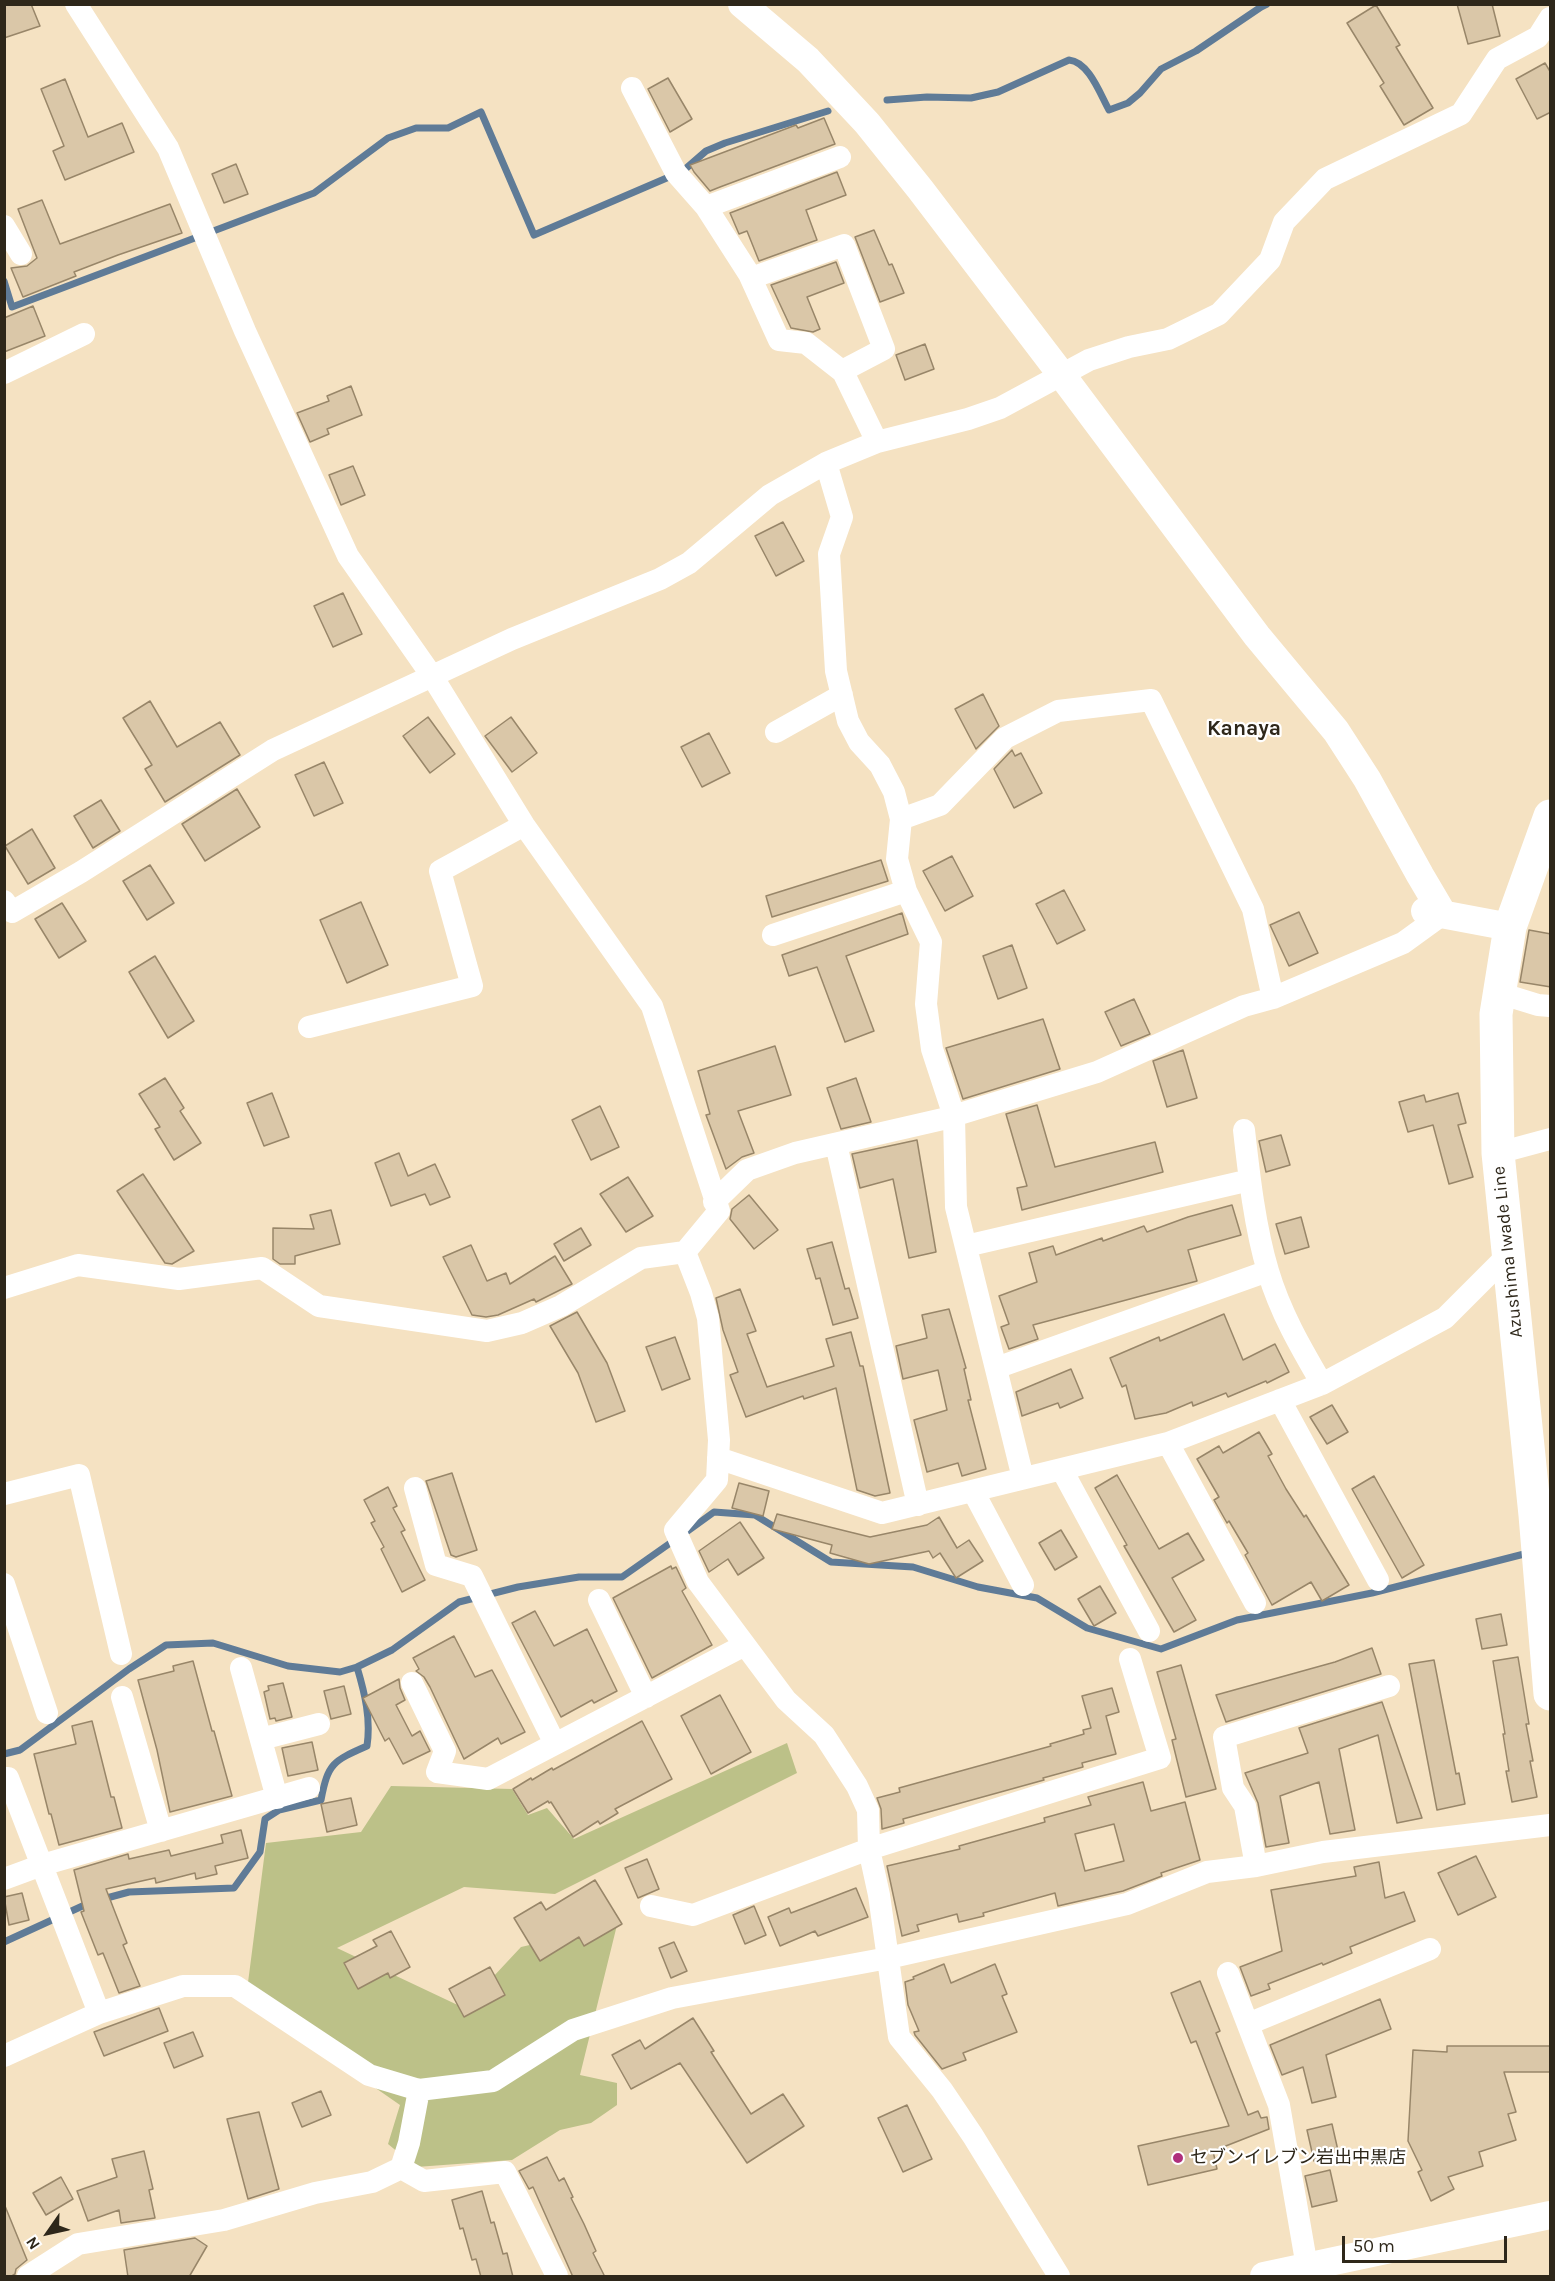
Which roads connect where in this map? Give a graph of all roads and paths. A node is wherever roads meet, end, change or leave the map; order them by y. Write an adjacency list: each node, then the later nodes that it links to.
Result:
1 (76, 4): 16 (street)
2 (742, 4): 13 (street)
3 (1551, 18): 13 (street)
4 (632, 88): 6 (street)
5 (840, 157): 6 (street)
6 (706, 207): 9 (street)
7 (4, 226): 8 (street)
8 (21, 254)
9 (750, 278): 11 (street); 11 (street)
10 (84, 334): 12 (street)
11 (842, 371): 14 (street)
12 (4, 373)
13 (1061, 374): 14 (street); 24 (street)
14 (877, 442): 15 (street)
15 (826, 462): 16 (street); 17 (street)
16 (432, 676): 21 (street); 23 (street)
17 (842, 694): 18 (street); 20 (street)
18 (776, 732)
19 (1551, 816): 25 (main road, Azushima Iwade Line)
20 (901, 819): 22 (street); 28 (street)
21 (524, 825): 30 (street); 37 (street)
22 (906, 891): 26 (street); 31 (street)
23 (4, 901)
24 (1443, 914): 25 (street); 28 (street)
25 (1510, 927): 27 (main road, Azushima Iwade Line)
26 (772, 936)
27 (1499, 993): 29 (street); 35 (main road, Azushima Iwade Line)
28 (1273, 998): 31 (street)
29 (1551, 1006)
30 (309, 1027)
31 (954, 1116): 34 (street); 38 (street)
32 (1244, 1130): 36 (street)
33 (1551, 1139): 35 (street)
34 (836, 1144): 37 (street); 53 (street)
35 (1498, 1154): 40 (main road, Azushima Iwade Line)
36 (1250, 1180): 38 (street); 41 (street)
37 (714, 1202): 39 (street)
38 (966, 1246): 43 (street)
39 (685, 1252): 42 (street); 47 (street)
40 (1508, 1255): 44 (street); 54 (main road, Azushima Iwade Line)
41 (1268, 1271): 43 (street); 44 (street)
42 (4, 1288)
43 (996, 1368): 49 (street)
44 (1322, 1384): 45 (street)
45 (1280, 1400): 46 (street); 55 (street)
46 (1168, 1443): 48 (street); 59 (street)
47 (718, 1458): 53 (street); 61 (street)
48 (1062, 1470): 49 (street); 60 (street)
49 (1023, 1478): 51 (street)
50 (415, 1488): 73 (street)
51 (973, 1491): 53 (street); 57 (street)
52 (4, 1494): 62 (street)
53 (918, 1505)
54 (1543, 1517): 67 (main road, Azushima Iwade Line)
55 (1378, 1580)
56 (4, 1584): 70 (street)
57 (1023, 1585)
58 (599, 1600): 69 (street)
59 (1255, 1603)
60 (1149, 1630)
61 (743, 1646): 69 (street); 79 (street)
62 (121, 1654)
63 (1130, 1659): 79 (street)
64 (241, 1668): 72 (street)
65 (412, 1683): 73 (street)
66 (1389, 1686): 81 (street)
67 (1551, 1694)
68 (122, 1697): 78 (street)
69 (646, 1697): 73 (street)
70 (47, 1713)
71 (319, 1724): 72 (street)
72 (261, 1739): 76 (street)
73 (555, 1744)
74 (4, 1778): 80 (street)
75 (309, 1788): 76 (street)
76 (277, 1798): 78 (street)
77 (1551, 1825): 81 (street)
78 (161, 1831): 80 (street)
79 (869, 1849): 83 (street); 85 (street)
80 (42, 1865): 82 (street); 87 (street)
81 (1256, 1866): 85 (street)
82 (4, 1879)
83 (651, 1906)
84 (1430, 1948): 88 (street)
85 (888, 1958): 90 (street); 96 (street)
86 (1228, 1973): 88 (street)
87 (99, 2013): 89 (street); 90 (street)
88 (1248, 2024): 93 (street)
89 (4, 2056)
90 (419, 2090): 91 (street)
91 (401, 2168): 94 (street); 95 (street)
92 (1551, 2215): 93 (street)
93 (1326, 2268): 97 (street)
94 (28, 2277)
95 (556, 2277)
96 (1059, 2277)
97 (1264, 2277)

